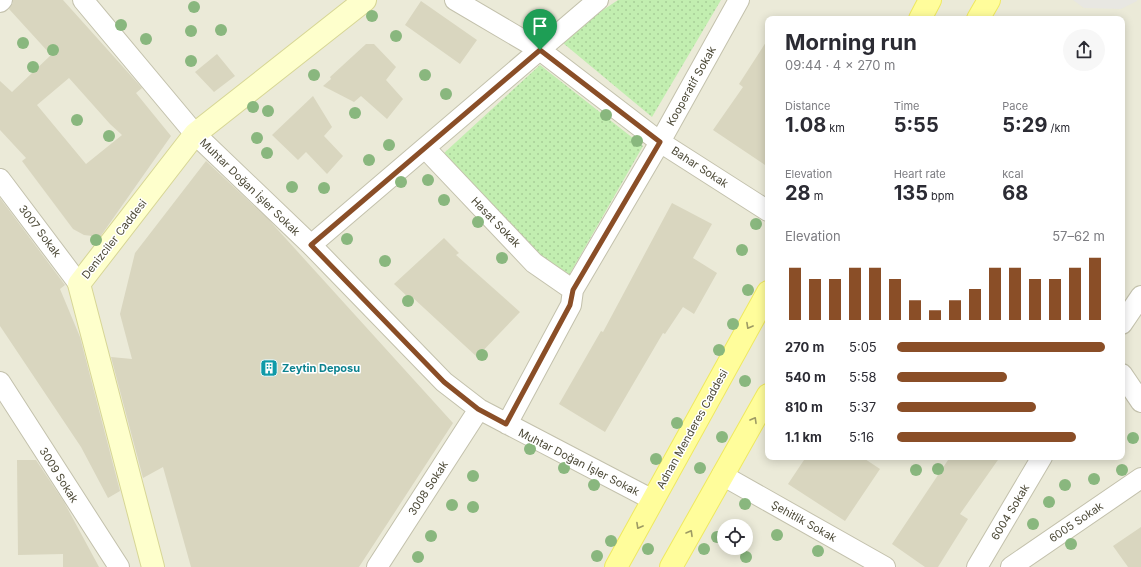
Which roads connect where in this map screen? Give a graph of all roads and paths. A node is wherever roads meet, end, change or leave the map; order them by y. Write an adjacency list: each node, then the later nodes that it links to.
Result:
1 (83, 0): 11 (street, Muhtar Doğan İşler Sokak)
2 (365, 0): 11 (main road, Denizciler Caddesi)
3 (455, 0): 10 (street, Bahar Sokak)
4 (598, 0): 10 (street)
5 (738, 0): 12 (street, Kooperatif Sokak)
6 (930, 0): 8 (main road)
7 (989, 0): 9 (main road)
8 (922, 16)
9 (980, 16)
10 (540, 50): 12 (street, Bahar Sokak); 13 (street)
11 (195, 134): 16 (street, Muhtar Doğan İşler Sokak); 17 (main road, Denizciler Caddesi)
12 (660, 142): 15 (street, Bahar Sokak); 18 (street, Kooperatif Sokak)
13 (426, 148): 16 (street); 18 (street, Hasat Sokak)
14 (0, 179): 17 (street, 3007 Sokak)
15 (765, 208)
16 (311, 245): 26 (street, Muhtar Doğan İşler Sokak)
17 (79, 284): 33 (main road, Denizciler Caddesi)
18 (573, 290): 27 (street, Kooperatif Sokak)
19 (1141, 296): 21 (street)
20 (765, 297): 31 (main road, Adnan Menderes Caddesi, one-way to 31)
21 (1125, 320)
22 (1125, 378): 25 (street)
23 (0, 382): 32 (street, 3009 Sokak)
24 (765, 400): 29 (main road, one-way to 24)
25 (1141, 402)
26 (478, 409): 27 (street, Muhtar Doğan İşler Sokak); 34 (street, 3008 Sokak)
27 (506, 424): 31 (street, Muhtar Doğan İşler Sokak)
28 (1040, 460): 38 (street, 6004 Sokak)
29 (722, 475): 36 (main road, one-way to 29); 37 (street, Şehitlik Sokak)
30 (1141, 478): 39 (street, 6005 Sokak)
31 (653, 500): 35 (main road, Adnan Menderes Caddesi, one-way to 35)
32 (119, 567)
33 (153, 567)
34 (377, 567)
35 (616, 567)
36 (671, 567)
37 (885, 567)
38 (977, 567)
39 (1011, 567)

